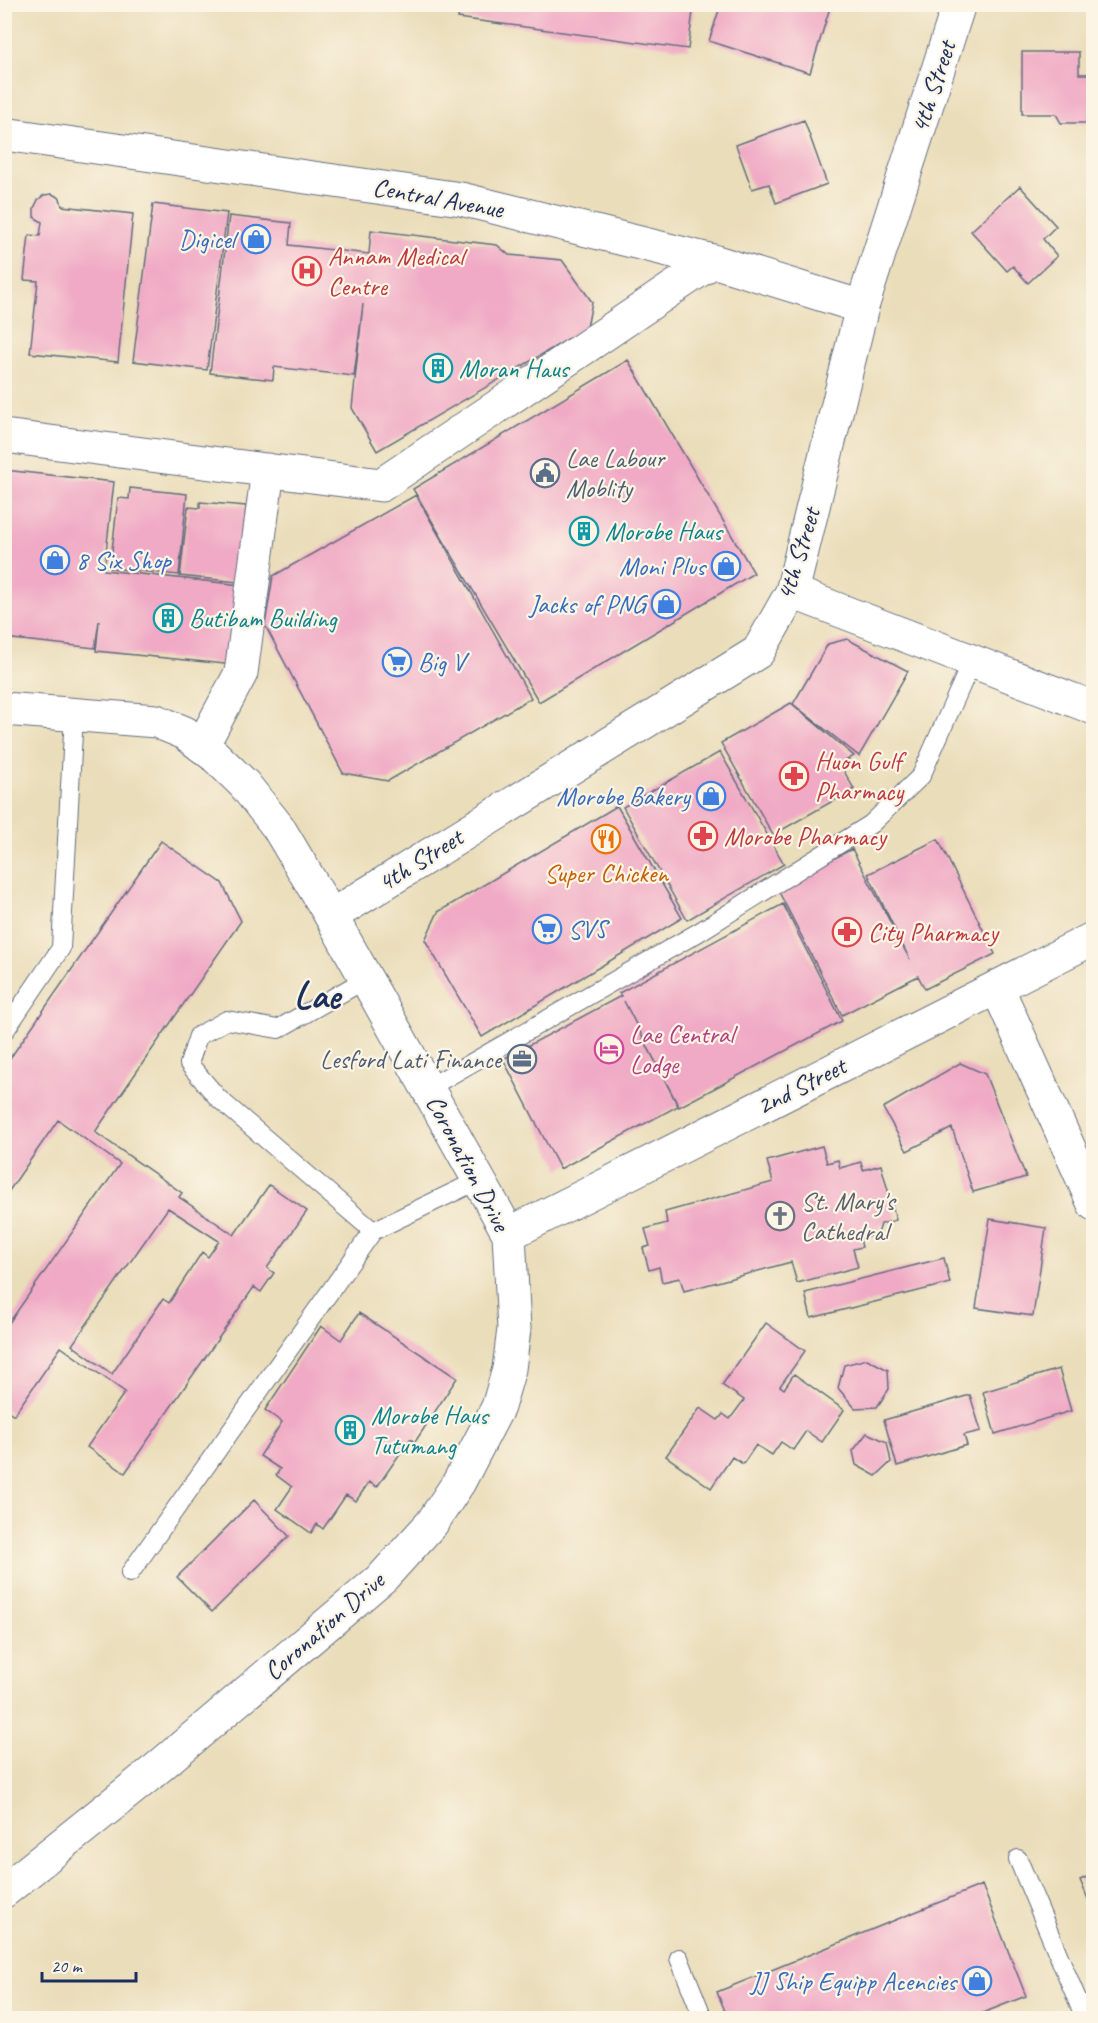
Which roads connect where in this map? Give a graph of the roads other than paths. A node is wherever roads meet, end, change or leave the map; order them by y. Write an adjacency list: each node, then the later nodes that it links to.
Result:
1 (960, 4): 4 (street, 4th Street)
2 (4, 134): 3 (street, Central Avenue)
3 (713, 261): 4 (street, Central Avenue); 6 (street)
4 (862, 307): 7 (street, 4th Street)
5 (4, 436): 6 (street)
6 (268, 470): 12 (street)
7 (792, 592): 8 (street); 13 (street, 4th Street)
8 (972, 661): 9 (street); 18 (lane)
9 (1094, 708)
10 (4, 709): 11 (street, Coronation Drive)
11 (74, 715): 12 (street, Coronation Drive); 17 (lane)
12 (202, 746): 13 (street, Coronation Drive)
13 (331, 916): 15 (street, Coronation Drive)
14 (1094, 938): 16 (street, 2nd Street)
15 (366, 979): 18 (street, Coronation Drive); 21 (lane)
16 (997, 987): 20 (street); 22 (street, 2nd Street)
17 (4, 1032)
18 (428, 1088): 19 (street, Coronation Drive)
19 (479, 1180): 21 (lane); 22 (street, Coronation Drive)
20 (1094, 1204)
21 (373, 1231): 23 (lane)
22 (510, 1234): 25 (street, Coronation Drive)
23 (130, 1573)
24 (1018, 1859): 28 (lane)
25 (4, 1891)
26 (680, 1958): 27 (lane)
27 (703, 2019)
28 (1085, 2019)

